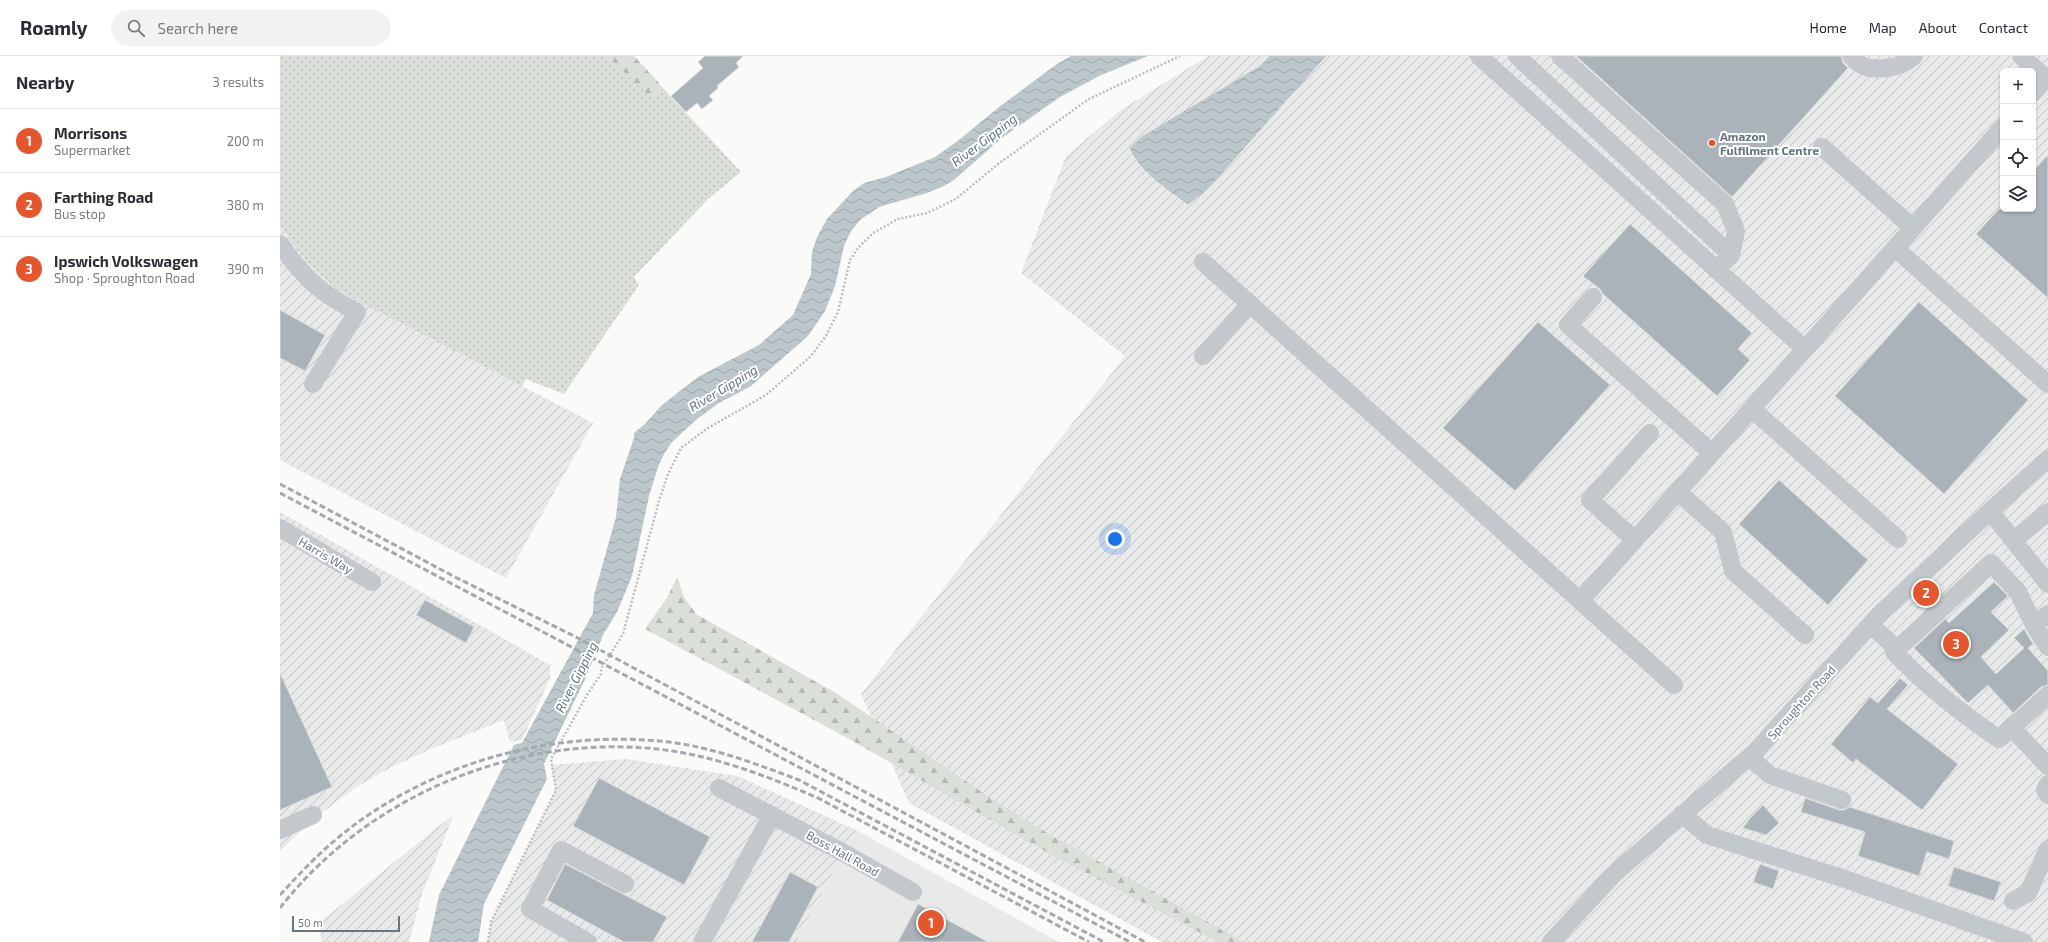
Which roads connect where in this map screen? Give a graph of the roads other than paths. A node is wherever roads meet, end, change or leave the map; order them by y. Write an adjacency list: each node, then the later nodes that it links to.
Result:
1 (1479, 56): 16 (street)
2 (1517, 56): 14 (street)
3 (1560, 56): 14 (street)
4 (1851, 56): 5 (street)
5 (1914, 56)
6 (2021, 56): 7 (street)
7 (2047, 79): 8 (street)
8 (2036, 90)
9 (2000, 130): 11 (street)
10 (1822, 147): 11 (street)
11 (1913, 228): 13 (street)
12 (280, 244): 21 (street)
13 (1894, 248): 19 (street); 22 (street)
14 (1731, 255): 16 (street)
15 (1203, 262): 18 (street)
16 (1716, 270): 19 (street)
17 (1593, 297): 25 (street)
18 (1250, 304): 20 (street); 36 (street)
19 (1805, 349): 23 (street)
20 (1203, 356)
21 (313, 384)
22 (2048, 384)
23 (1752, 409): 25 (street); 31 (street)
24 (1650, 432): 32 (street)
25 (1712, 453): 27 (street)
26 (2048, 459): 28 (street, Sproughton Road)
27 (1678, 492): 32 (street); 39 (street)
28 (1990, 511): 33 (street); 38 (street, Sproughton Road)
29 (2048, 512): 33 (street)
30 (280, 528): 34 (street, Harris Way)
31 (1898, 539)
32 (1635, 540): 36 (street)
33 (2014, 540): 35 (street)
34 (372, 582)
35 (2048, 584)
36 (1582, 600): 42 (street)
37 (2041, 620): 40 (street); 41 (street)
38 (1871, 625): 41 (street); 45 (street, Sproughton Road)
39 (1805, 635)
40 (2048, 647)
41 (1897, 649): 44 (street)
42 (1674, 685)
43 (2048, 695): 44 (street)
44 (2012, 728): 46 (street)
45 (1749, 757): 50 (street); 51 (street, Sproughton Road)
46 (2048, 766)
47 (2048, 784): 49 (street)
48 (719, 788): 53 (street, Boss Hall Road)
49 (2048, 795)
50 (1842, 800)
51 (1682, 814): 61 (street, Sproughton Road); 62 (street)
52 (313, 815): 54 (street)
53 (772, 815): 57 (street, Boss Hall Road); 60 (street)
54 (280, 830)
55 (2048, 849): 58 (street)
56 (625, 884): 59 (street)
57 (913, 892)
58 (2013, 901)
59 (588, 942)
60 (702, 942)
61 (1551, 942)
62 (2024, 942)

